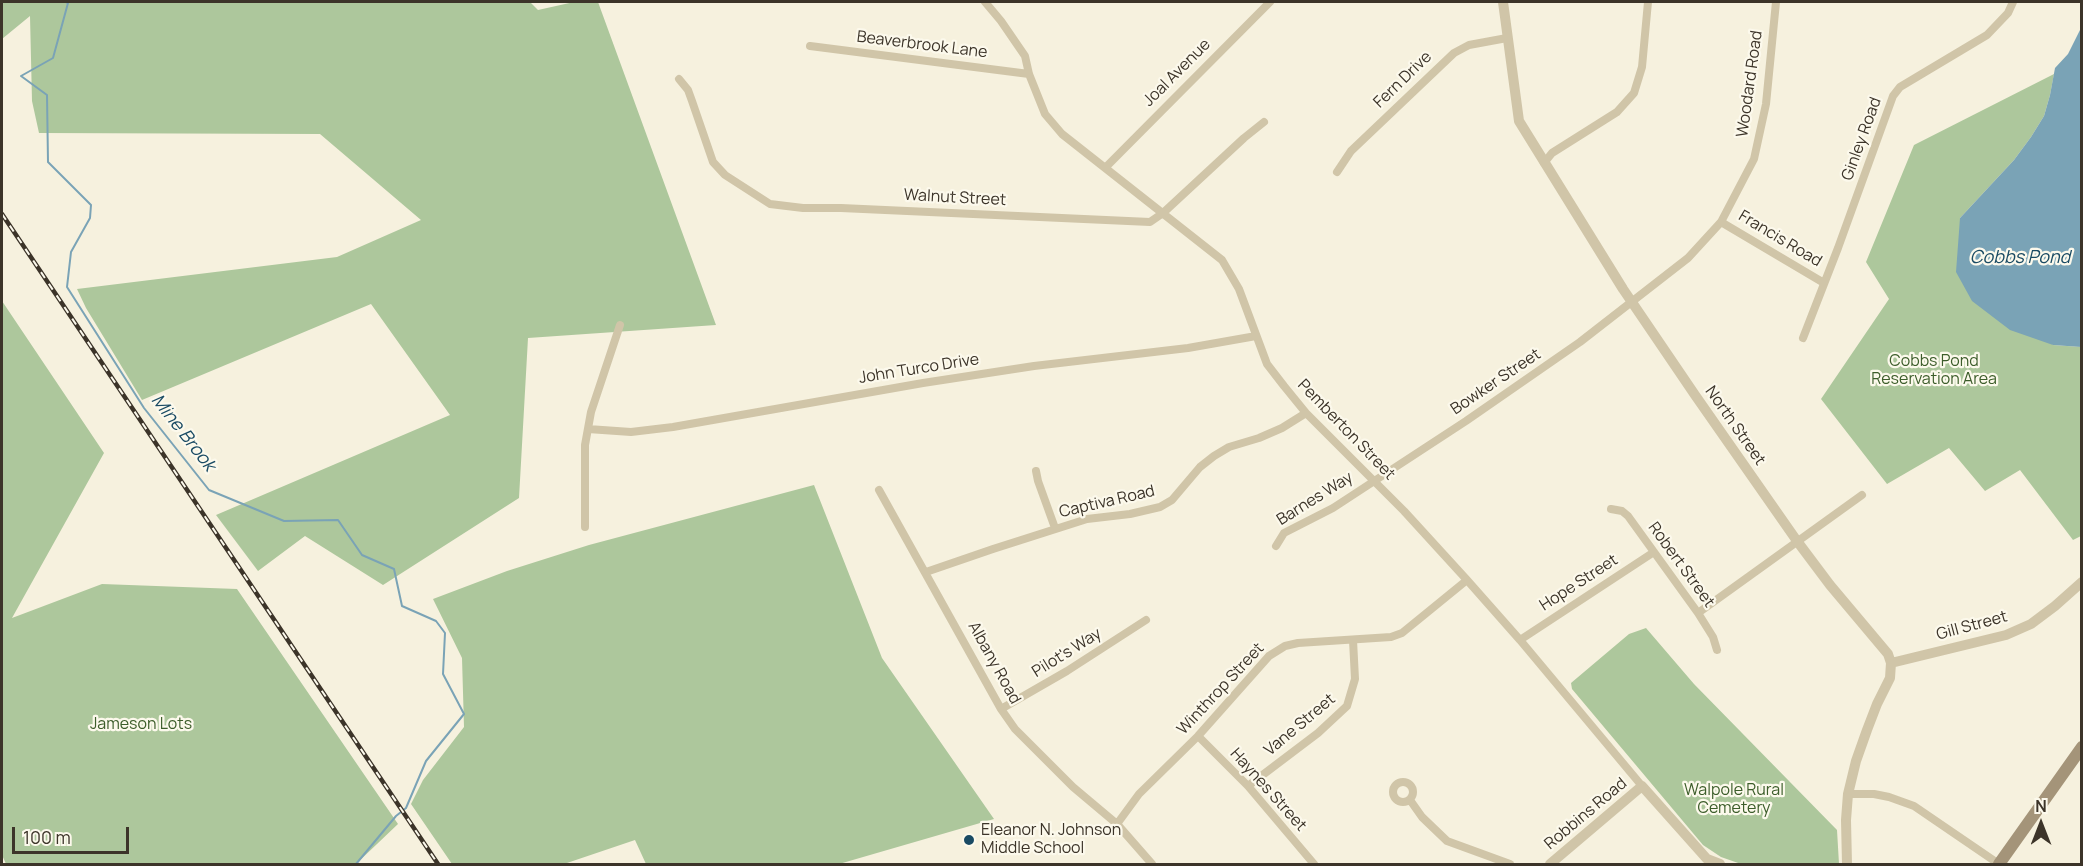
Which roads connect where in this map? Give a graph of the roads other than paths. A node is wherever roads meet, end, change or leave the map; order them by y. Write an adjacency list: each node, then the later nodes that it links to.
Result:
1 (985, 2): 9 (street, Pemberton Street)
2 (1270, 2): 13 (street, Joal Avenue)
3 (1503, 2): 7 (street, North Street)
4 (1648, 2): 12 (street)
5 (1776, 2): 16 (street, Woodard Road)
6 (2013, 2): 17 (street, Ginley Road)
7 (1507, 38): 12 (street, North Street); 14 (street, Fern Drive)
8 (810, 46): 9 (street, Beaverbrook Lane)
9 (1029, 74): 13 (street, Pemberton Street)
10 (679, 79): 15 (street, Walnut Street)
11 (1264, 122): 15 (street, Walnut Street)
12 (1544, 164): 18 (street, North Street)
13 (1106, 167): 15 (street, Pemberton Street)
14 (1337, 172)
15 (1163, 213): 20 (street, Pemberton Street)
16 (1721, 222): 17 (street, Francis Road); 18 (street, Woodard Road)
17 (1824, 283): 21 (street, Ginley Road)
18 (1632, 302): 25 (street, Bowker Street); 31 (street, North Street)
19 (620, 325): 23 (street)
20 (1256, 336): 22 (street, Pemberton Street); 23 (street, John Turco Drive)
21 (1803, 338)
22 (1306, 413): 25 (street, Pemberton Street); 30 (street, Captiva Road)
23 (588, 429): 29 (street)
24 (1036, 471): 30 (street)
25 (1373, 481): 32 (street, Barnes Way); 35 (street, Pemberton Street)
26 (879, 490): 34 (street, Albany Road)
27 (1862, 495): 31 (street)
28 (1611, 508): 33 (street, Robert Street)
29 (585, 527)
30 (1055, 528): 34 (street, Captiva Road)
31 (1797, 541): 37 (street); 42 (street, North Street)
32 (1275, 546)
33 (1654, 552): 37 (street, Robert Street); 40 (street, Hope Street)
34 (926, 572): 43 (street, Albany Road)
35 (1467, 580): 39 (street, Winthrop Street); 40 (street, Pemberton Street)
36 (2082, 582): 42 (street, Gill Street)
37 (1698, 613): 41 (street, Robert Street)
38 (1146, 620): 43 (street, Pilot's Way)
39 (1353, 640): 44 (street, Winthrop Street); 46 (street, Vane Street)
40 (1520, 640): 47 (street, Pemberton Street)
41 (1717, 650)
42 (1891, 663): 48 (street)
43 (1001, 709): 50 (street, Albany Road)
44 (1198, 736): 46 (street, Haynes Street); 50 (street, Winthrop Street)
45 (2082, 747): 57 (main road)
46 (1248, 786): 52 (street, Haynes Street)
47 (1642, 786): 54 (street, Robbins Road); 55 (street, Pemberton Street)
48 (1848, 794): 56 (street); 57 (street)
49 (1410, 800): 53 (street)
50 (1117, 824): 51 (street, Albany Road)
51 (1152, 864)
52 (1314, 864)
53 (1510, 864)
54 (1550, 864)
55 (1720, 864)
56 (1847, 864)
57 (1999, 864)

